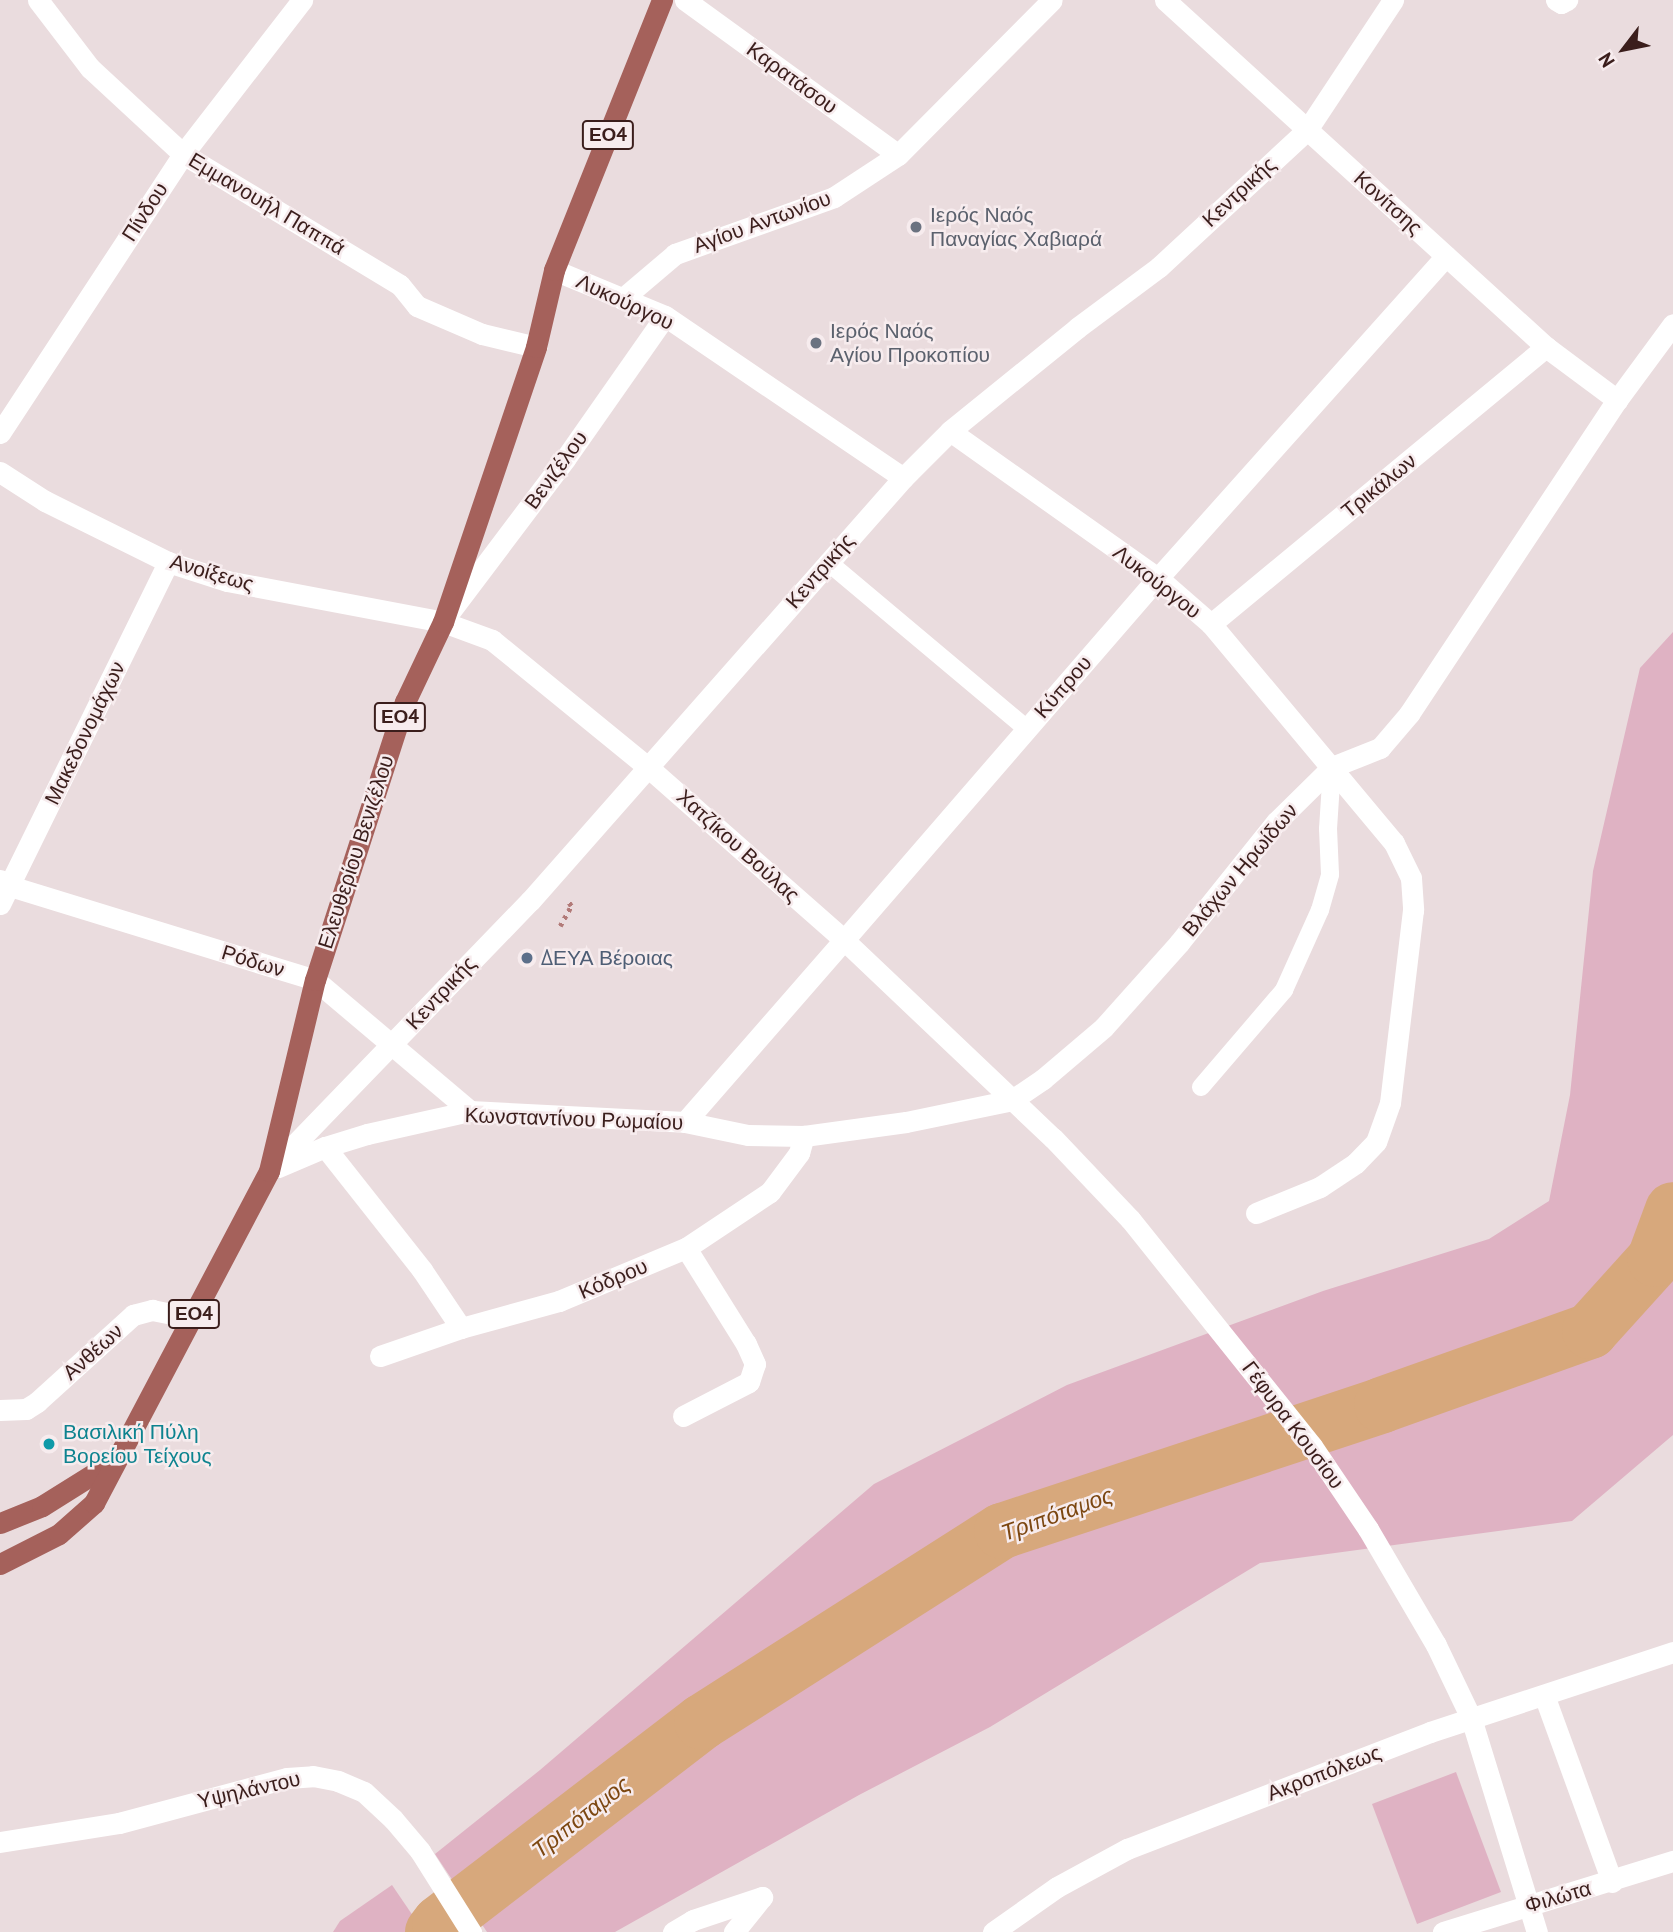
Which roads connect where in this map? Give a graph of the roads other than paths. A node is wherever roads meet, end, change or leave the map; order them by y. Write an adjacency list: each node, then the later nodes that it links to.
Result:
1 (38, 0): 11 (street, Εμμανουήλ Παππά)
2 (302, 0): 11 (street, Πίνδου)
3 (662, 0): 14 (main road, Ελευθερίου Βενιζέλου / ΕΟ4)
4 (685, 0): 12 (street, Καρατάσου)
5 (1052, 0): 12 (street, Αγίου Αντωνίου)
6 (1165, 0): 10 (street, Κονίτσης)
7 (1393, 0): 10 (street, Κεντρικής)
8 (1556, 0): 9 (street)
9 (1567, 0)
10 (1307, 130): 13 (street, Κονίτσης); 21 (street, Κεντρικής)
11 (183, 154): 18 (street, Εμμανουήλ Παππά); 22 (street, Πίνδου)
12 (898, 155): 15 (street, Αγίου Αντωνίου)
13 (1446, 256): 19 (street, Κονίτσης); 27 (street, Κύπρου)
14 (554, 270): 15 (street, Λυκούργου); 18 (main road, Ελευθερίου Βενιζέλου / ΕΟ4)
15 (622, 299): 16 (street, Λυκούργου)
16 (665, 316): 24 (street, Λυκούργου); 28 (street, Βενιζέλου)
17 (1673, 324): 20 (street, Βλάχων Ηρωίδων)
18 (536, 347): 28 (main road, Ελευθερίου Βενιζέλου / ΕΟ4)
19 (1546, 347): 20 (street, Κονίτσης); 29 (street, Τρικάλων)
20 (1617, 400): 31 (street, Βλάχων Ηρωίδων)
21 (950, 432): 24 (street, Κεντρικής); 27 (street, Λυκούργου)
22 (0, 433)
23 (0, 472): 25 (street, Ανοίξεως)
24 (903, 478): 26 (street, Κεντρικής)
25 (168, 562): 28 (street, Ανοίξεως); 33 (street, Μακεδονομάχων)
26 (828, 562): 30 (lane); 32 (street, Κεντρικής)
27 (1158, 578): 29 (street, Λυκούργου); 30 (street, Κύπρου)
28 (443, 622): 32 (street, Χατζίκου Βούλας); 35 (main road, Ελευθερίου Βενιζέλου / ΕΟ4)
29 (1210, 624): 31 (street, Λυκούργου)
30 (1026, 728): 34 (street, Κύπρου)
31 (1332, 767): 37 (lane); 38 (street, Βλάχων Ηρωίδων); 44 (street, Λυκούργου)
32 (649, 768): 34 (street, Χατζίκου Βούλας); 36 (street, Κεντρικής)
33 (3, 890): 35 (street, Ρόδων)
34 (844, 940): 38 (street, Χατζίκου Βούλας); 40 (street, Κύπρου)
35 (314, 980): 36 (street, Ρόδων); 43 (main road, Ελευθερίου Βενιζέλου / ΕΟ4)
36 (391, 1046): 39 (street, Ρόδων); 43 (street, Κεντρικής)
37 (1201, 1087)
38 (1012, 1100): 41 (street, Βλάχων Ηρωίδων); 56 (street, Γέφυρα Κουσίου)
39 (470, 1111): 40 (street, Κωνσταντίνου Ρωμαίου); 42 (street, Κωνσταντίνου Ρωμαίου)
40 (685, 1122): 41 (street, Κωνσταντίνου Ρωμαίου)
41 (804, 1136): 45 (street, Κόδρου)
42 (325, 1147): 43 (street, Κωνσταντίνου Ρωμαίου); 47 (street)
43 (269, 1171): 46 (main road, Ελευθερίου Βενιζέλου / ΕΟ4)
44 (1256, 1213)
45 (687, 1248): 47 (street, Κόδρου); 50 (street)
46 (192, 1318): 49 (street, Ανθέων); 51 (main road, Ελευθερίου Βενιζέλου / ΕΟ4)
47 (461, 1328): 48 (street, Κόδρου)
48 (380, 1356)
49 (0, 1410)
50 (683, 1416)
51 (119, 1458): 52 (main road); 53 (main road, Ελευθερίου Βενιζέλου / ΕΟ4)
52 (0, 1523)
53 (0, 1564)
54 (1673, 1652): 55 (street, Ακροπόλεως)
55 (1544, 1695): 56 (street, Ακροπόλεως); 59 (street)
56 (1471, 1718): 60 (street, Γέφυρα Κουσίου); 64 (street, Ακροπόλεως)
57 (0, 1842): 61 (street, Υψηλάντου)
58 (1673, 1861): 59 (street, Φιλώτα)
59 (1612, 1882): 60 (street, Φιλώτα)
60 (1528, 1905): 65 (street, Φιλώτα); 66 (street, Γέφυρα Κουσίου)
61 (471, 1932)
62 (673, 1932): 63 (street)
63 (734, 1932)
64 (993, 1932)
65 (1443, 1932)
66 (1537, 1932)

